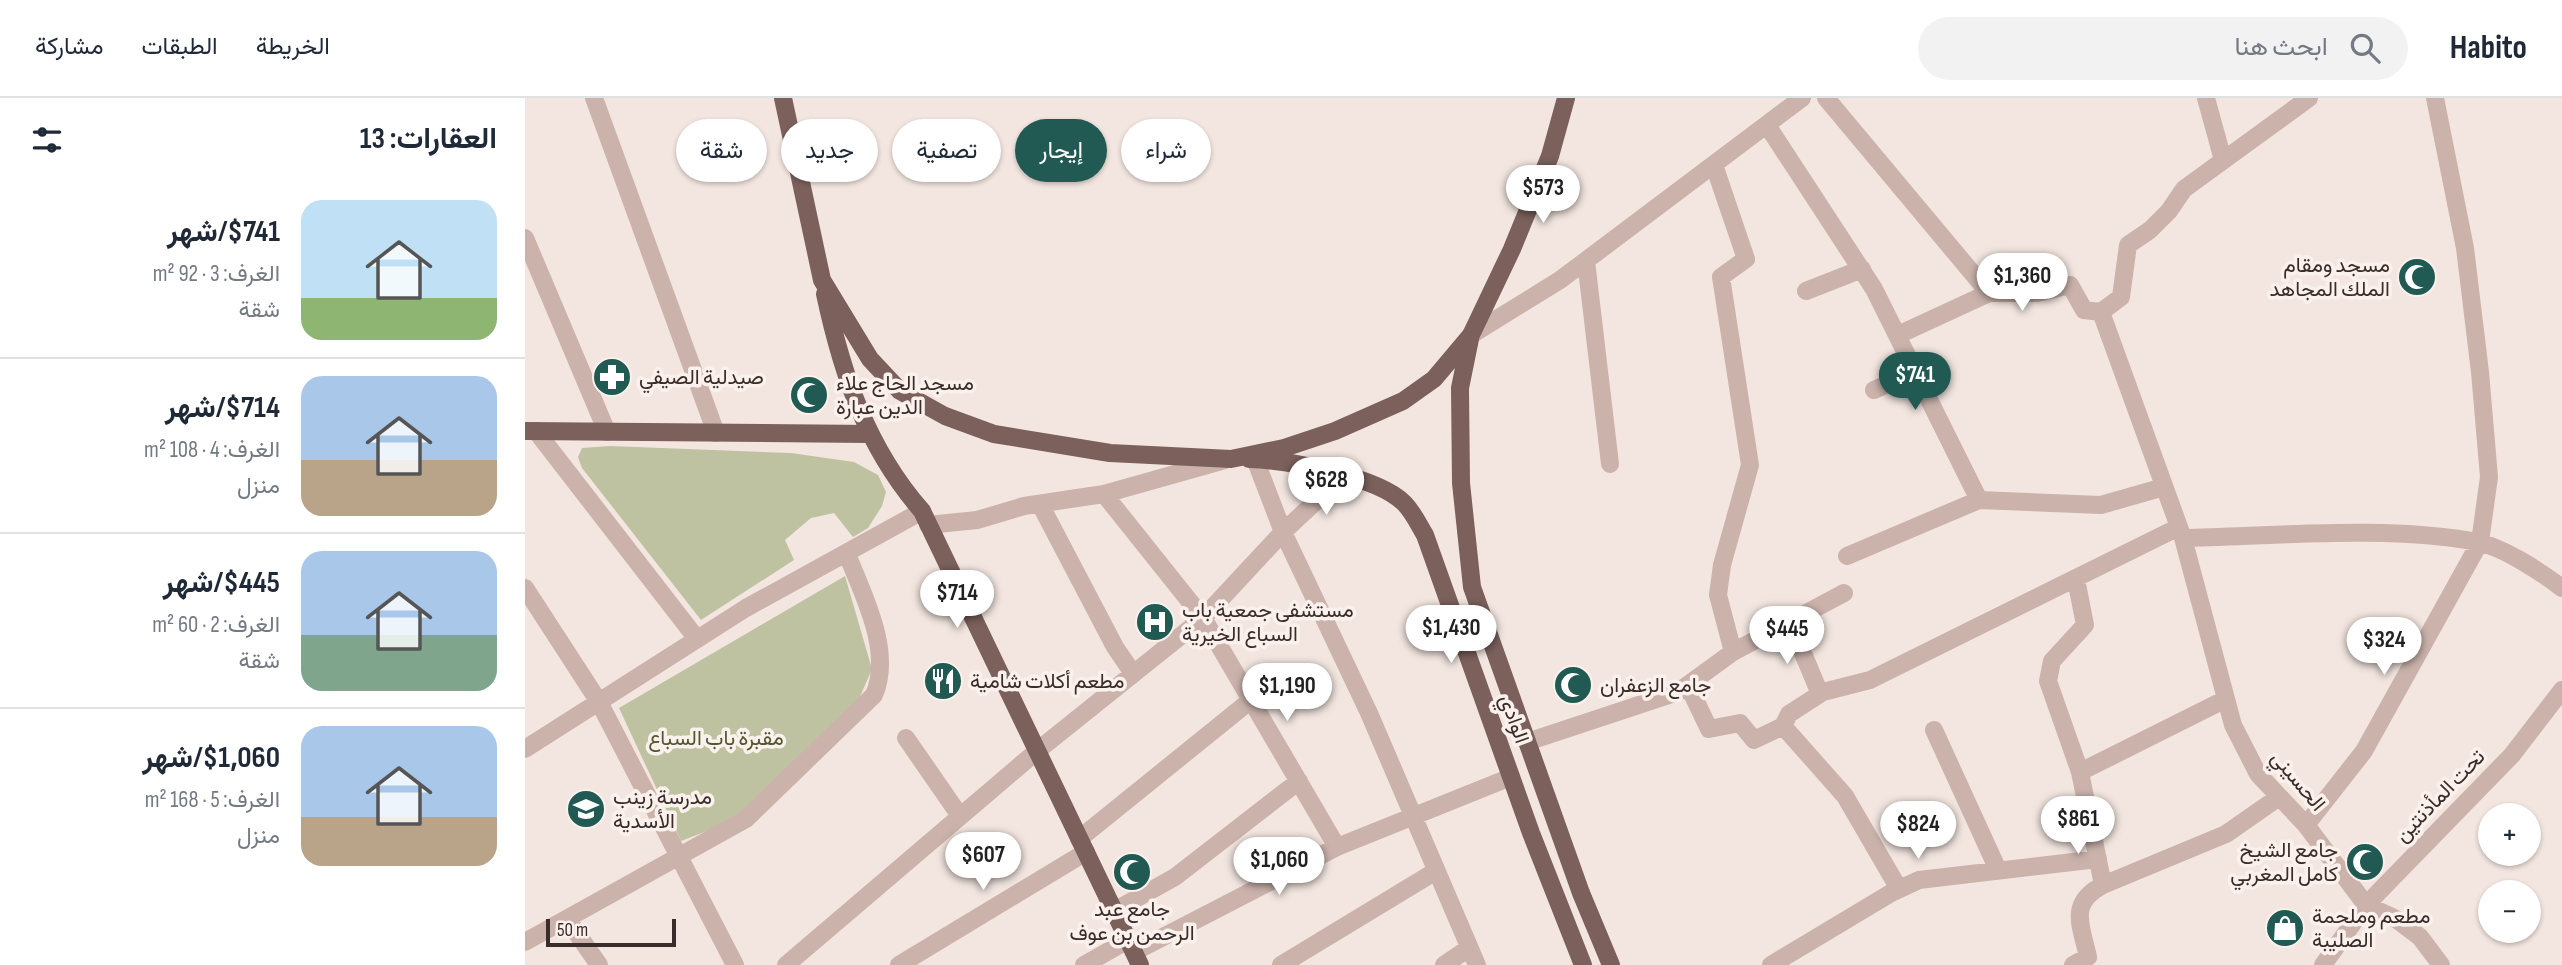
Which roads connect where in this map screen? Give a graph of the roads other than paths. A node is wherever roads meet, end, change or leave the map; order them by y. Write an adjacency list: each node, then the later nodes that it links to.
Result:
1 (594, 98): 25 (street)
2 (783, 98): 15 (main road)
3 (1566, 98): 19 (main road)
4 (1802, 98): 9 (street)
5 (1826, 98): 17 (street)
6 (2206, 98): 10 (street)
7 (2309, 98): 10 (street)
8 (2435, 98): 38 (street)
9 (1767, 125): 11 (street); 14 (street)
10 (2223, 160): 18 (street)
11 (1714, 165): 13 (street); 48 (street)
12 (525, 238): 24 (street)
13 (1586, 261): 19 (street); 29 (street)
14 (1862, 270): 16 (street); 20 (street)
15 (822, 280): 26 (main road); 27 (main road)
16 (1806, 291)
17 (1989, 293): 18 (street); 20 (street)
18 (2101, 312): 31 (street, الحسيني)
19 (1471, 335): 27 (main road); 59 (main road, الوادي)
20 (1898, 335): 21 (street)
21 (1916, 371): 22 (street); 33 (street)
22 (1874, 390)
23 (531, 431): 24 (main road); 47 (street)
24 (607, 432): 25 (main road)
25 (716, 433): 26 (main road)
26 (870, 434): 35 (main road)
27 (1231, 458): 28 (main road, الوادي); 32 (street)
28 (1255, 459): 30 (main road, الوادي); 36 (street)
29 (1610, 464)
30 (1345, 475): 36 (street); 63 (main road, الوادي)
31 (2164, 487): 33 (street); 37 (street, الحسيني)
32 (1104, 494): 34 (street); 45 (street)
33 (1979, 500): 40 (street)
34 (1040, 504): 35 (street); 49 (street)
35 (925, 518): 39 (street); 61 (main road)
36 (1283, 532): 45 (street); 66 (street)
37 (2181, 533): 38 (street); 41 (street); 53 (street, الحسيني)
38 (2480, 542): 42 (street); 68 (street)
39 (847, 554): 47 (street); 71 (street)
40 (1847, 556)
41 (2075, 579): 52 (street); 62 (street)
42 (2562, 587)
43 (525, 588): 55 (street)
44 (1844, 593): 46 (street)
45 (1203, 618): 49 (street); 54 (street)
46 (1790, 622): 48 (street); 52 (street)
47 (697, 639): 55 (street)
48 (1733, 652): 50 (street)
49 (1132, 672): 61 (street)
50 (1688, 685): 56 (street); 59 (street)
51 (2562, 691): 77 (street, تحت المأذنتين)
52 (1820, 694): 56 (street)
53 (2226, 699): 62 (street); 65 (street, الحسيني)
54 (1251, 700): 64 (street); 69 (street)
55 (599, 702): 60 (street); 71 (street)
56 (1783, 726): 76 (street)
57 (1934, 730): 73 (street)
58 (906, 738): 67 (street)
59 (1527, 742): 93 (main road, الوادي)
60 (525, 749)
61 (1037, 751): 67 (street); 69 (main road)
62 (2080, 772): 72 (street)
63 (1511, 777): 66 (street); 92 (main road, الوادي)
64 (1299, 781): 70 (street); 78 (street)
65 (2279, 797): 68 (street, الحسيني); 75 (street)
66 (1412, 815): 70 (street); 74 (street)
67 (960, 816): 86 (street)
68 (2306, 825): 77 (street, الحسيني)
69 (1082, 845): 78 (main road); 87 (street)
70 (1337, 847): 82 (street)
71 (679, 857): 79 (street); 85 (street)
72 (2098, 859): 73 (street); 75 (street)
73 (1998, 870): 76 (street)
74 (1436, 871): 81 (street); 89 (street)
75 (2103, 885): 83 (street)
76 (1899, 889): 94 (street)
77 (2367, 905): 95 (street, تحت المأذنتين); 96 (street, الحسيني)
78 (1114, 911): 82 (main road)
79 (566, 919): 80 (street); 84 (street)
80 (525, 942)
81 (1469, 948): 90 (street); 91 (street)
82 (1134, 952): 88 (street)
83 (2084, 962)
84 (599, 965)
85 (735, 965)
86 (786, 965)
87 (899, 965)
88 (1084, 965)
89 (1281, 965)
90 (1444, 965)
91 (1477, 965)
92 (1583, 965)
93 (1611, 965)
94 (1772, 965)
95 (2323, 965)
96 (2441, 965)

